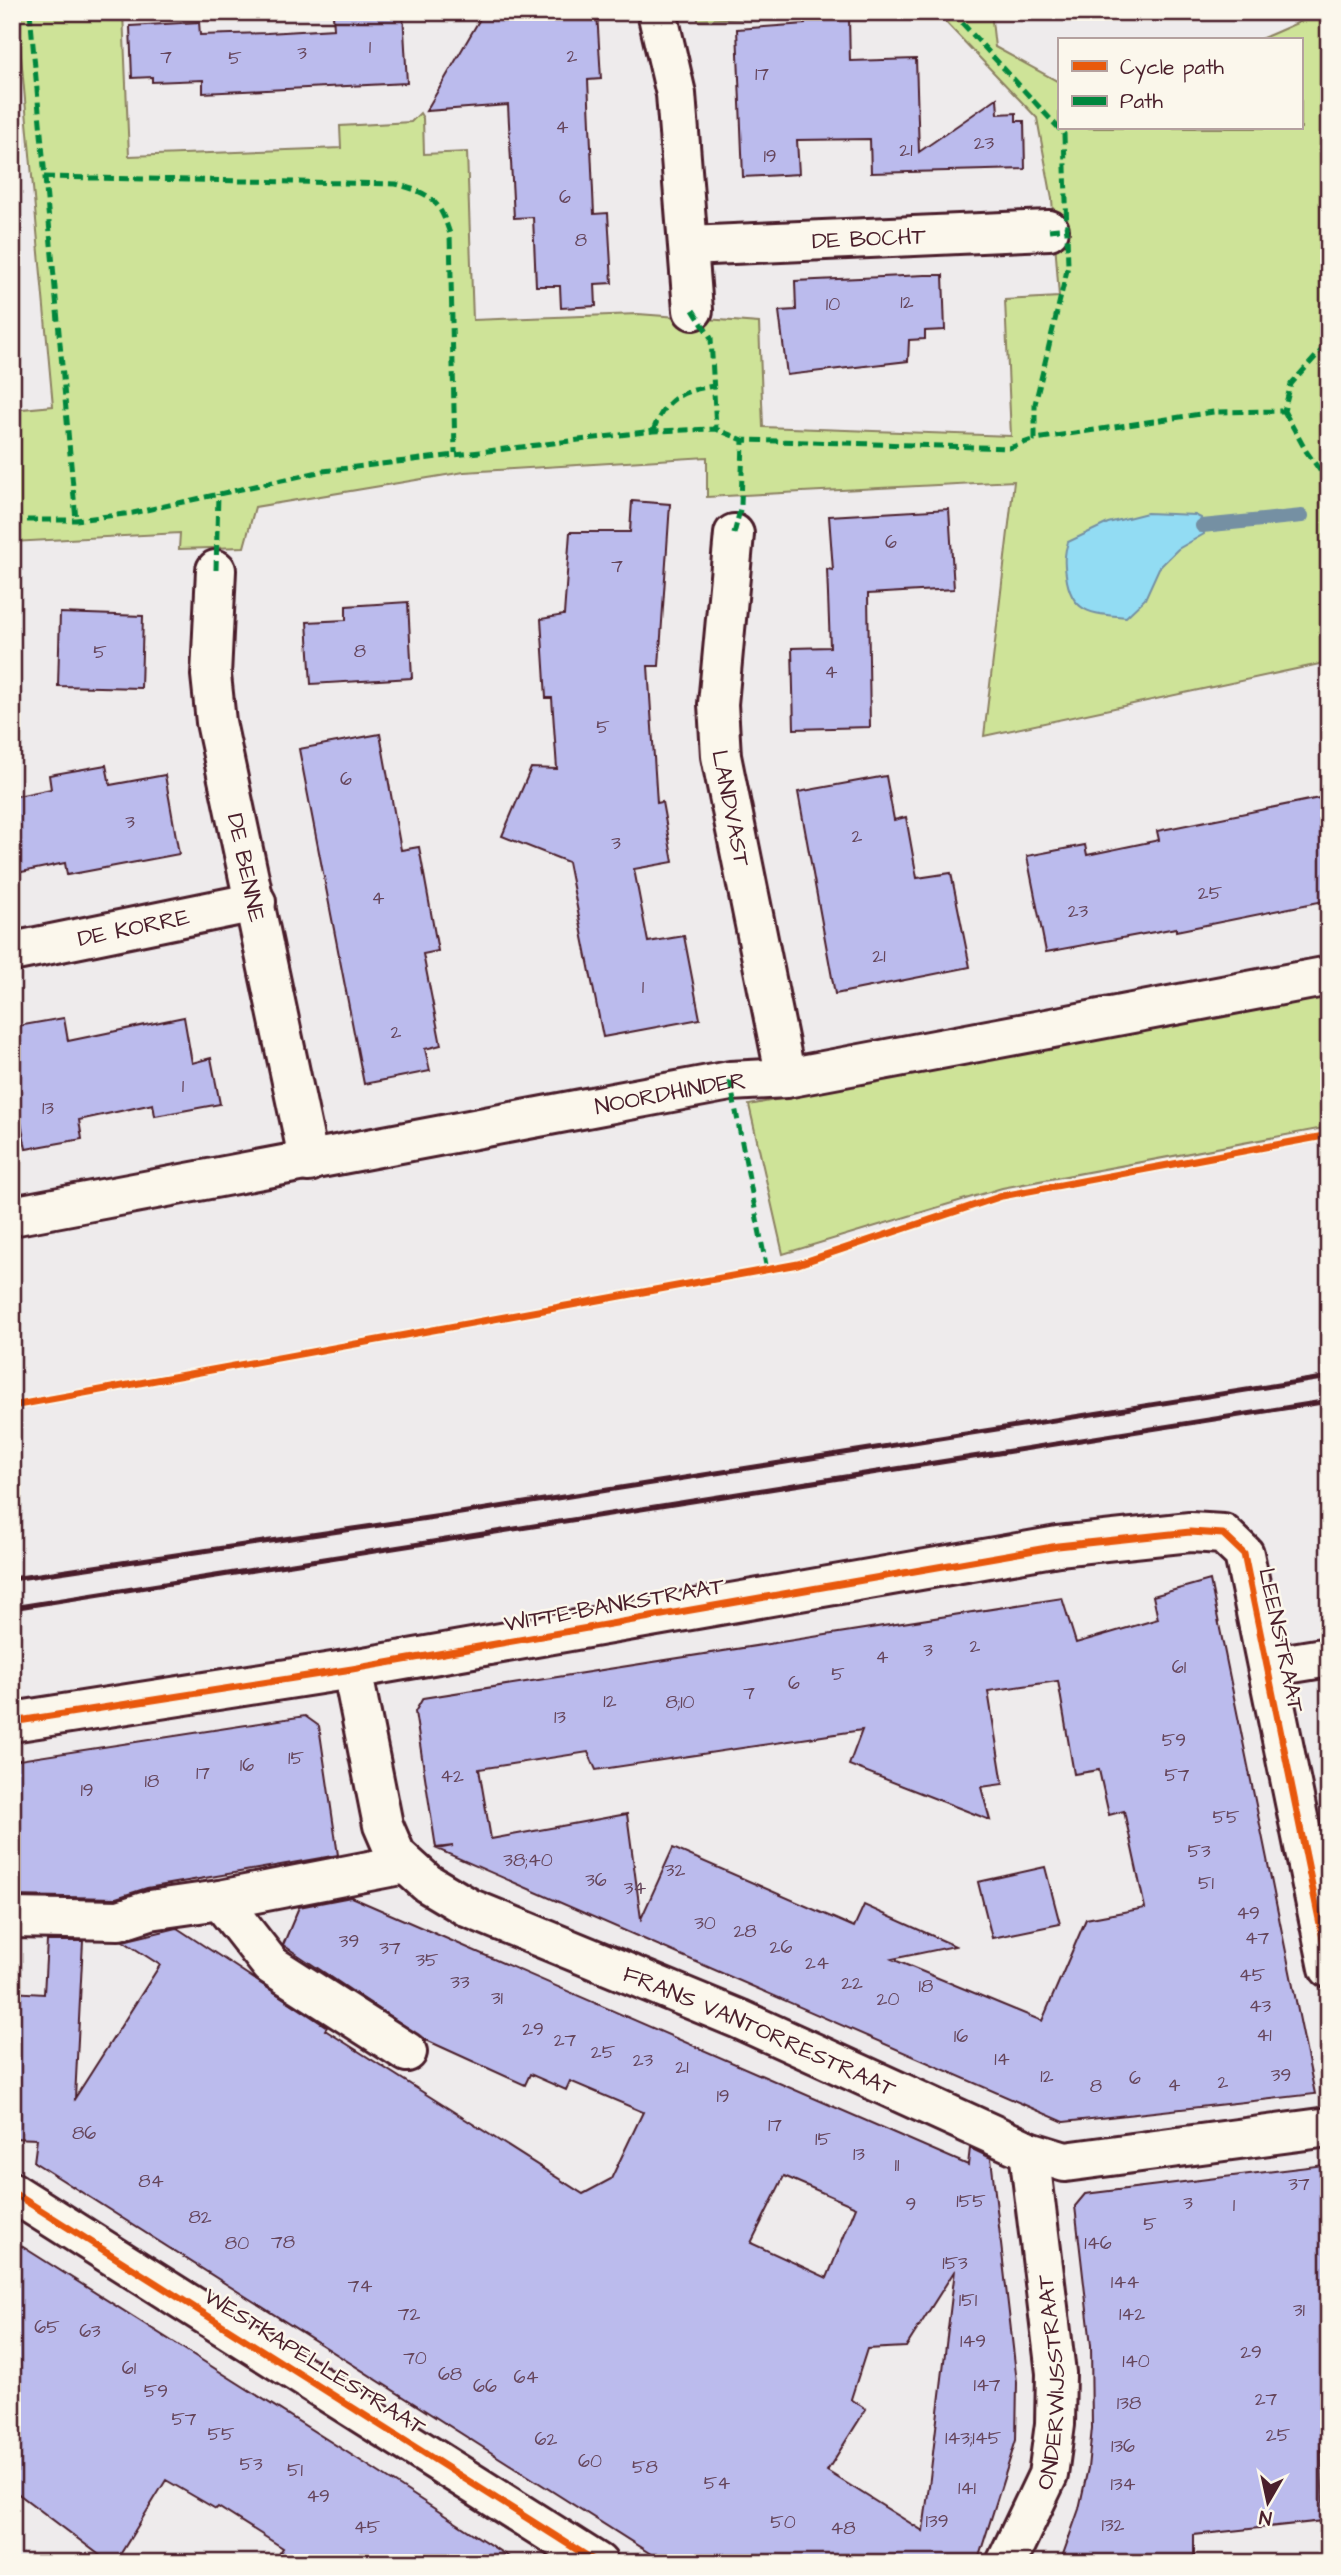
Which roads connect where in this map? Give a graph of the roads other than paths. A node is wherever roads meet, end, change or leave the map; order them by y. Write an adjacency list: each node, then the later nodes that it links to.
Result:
1 (657, 12): 3 (street)
2 (1049, 230): 3 (street, DE BOCHT)
3 (690, 246): 4 (street)
4 (693, 310)
5 (734, 534): 10 (street, LANDVAST)
6 (216, 570): 7 (street, DE BENNE)
7 (256, 902): 8 (street, DE KORRE); 11 (street, DE BENNE)
8 (12, 952)
9 (1329, 976): 10 (street, NOORDHINDER)
10 (786, 1078): 11 (street, NOORDHINDER)
11 (309, 1162): 12 (street, NOORDHINDER)
12 (12, 1216)
13 (1223, 1534): 15 (street, LEENSTRAAT); 16 (street, WITTE-BANKSTRAAT)
14 (1329, 1657): 15 (street)
15 (1268, 1667): 21 (street, LEENSTRAAT)
16 (352, 1669): 17 (street, WITTE-BANKSTRAAT); 18 (street, FRANS VANTORRESTRAAT)
17 (12, 1722)
18 (405, 1864): 19 (street); 24 (street, FRANS VANTORRESTRAAT)
19 (220, 1900): 20 (street); 22 (street)
20 (12, 1918)
21 (1329, 1968)
22 (407, 2052)
23 (1329, 2127): 24 (street, FRANS VANTORRESTRAAT)
24 (1029, 2151): 27 (street, ONDERWIJSSTRAAT)
25 (12, 2192): 26 (street, WESTKAPELLESTRAAT)
26 (598, 2563)
27 (1006, 2563)

